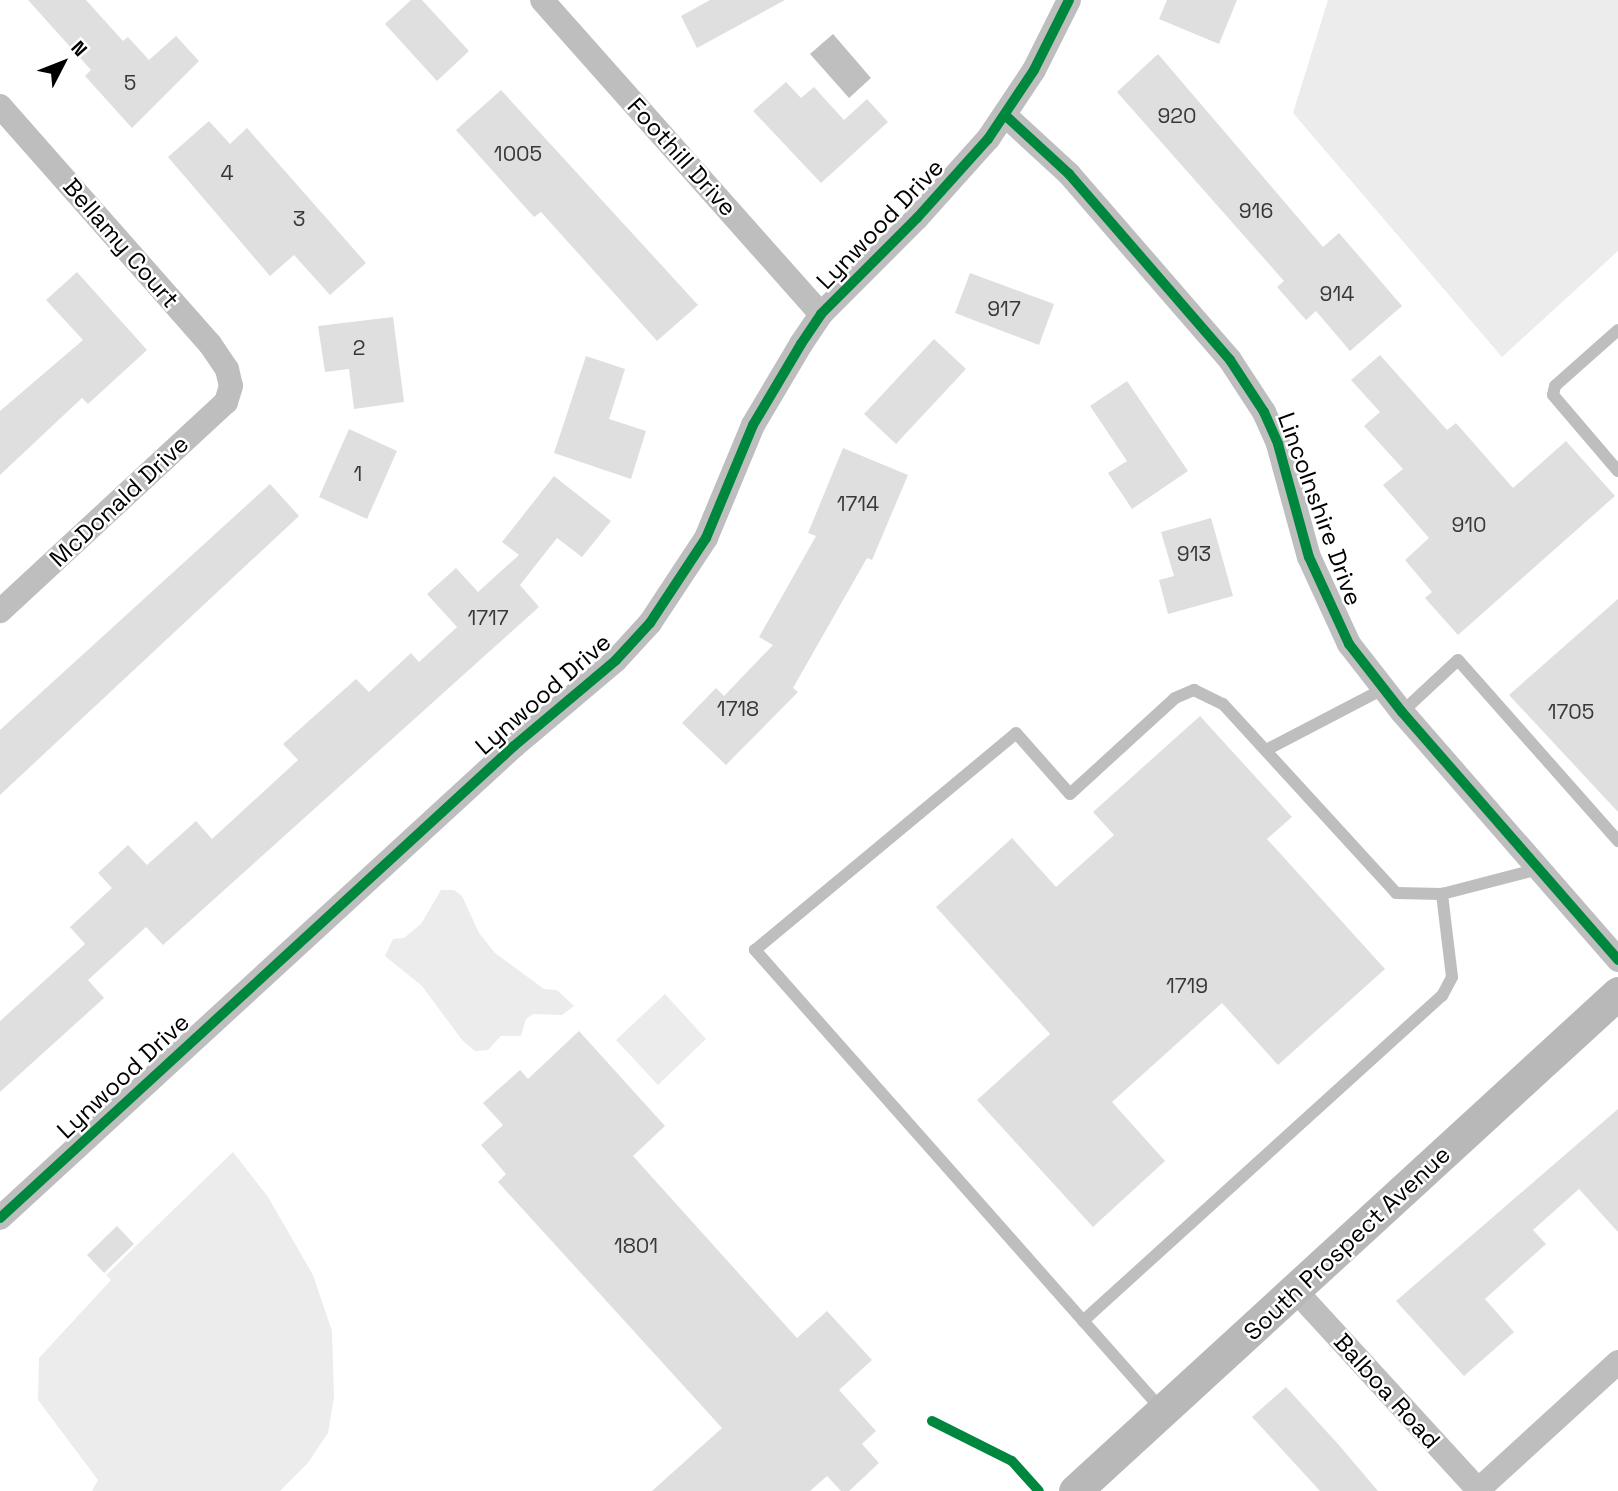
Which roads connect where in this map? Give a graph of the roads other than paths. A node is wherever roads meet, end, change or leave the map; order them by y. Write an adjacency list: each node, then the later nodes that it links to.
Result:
1 (542, 0): 5 (street, Foothill Drive)
2 (1069, 0): 4 (street)
3 (0, 106): 7 (street, Bellamy Court)
4 (1006, 116): 5 (street, Lynwood Drive); 10 (street, Lincolnshire Drive)
5 (821, 314): 18 (street, Lynwood Drive)
6 (1618, 330): 8 (lane)
7 (231, 386): 9 (street, McDonald Drive)
8 (1615, 462)
9 (0, 611)
10 (1383, 689): 11 (street, Lincolnshire Drive); 12 (lane)
11 (1402, 712): 13 (lane); 14 (street, Lincolnshire Drive)
12 (1266, 750): 15 (lane); 20 (lane)
13 (1618, 841)
14 (1539, 869): 15 (lane); 16 (street, Lincolnshire Drive)
15 (1442, 894): 20 (lane)
16 (1618, 960)
17 (1618, 993): 19 (main road, South Prospect Avenue)
18 (0, 1218)
19 (1296, 1291): 22 (main road, South Prospect Avenue); 24 (street, Balboa Road)
20 (1083, 1321): 22 (lane)
21 (1618, 1362): 24 (street)
22 (1163, 1411): 23 (main road, South Prospect Avenue)
23 (1075, 1491)
24 (1478, 1491)

